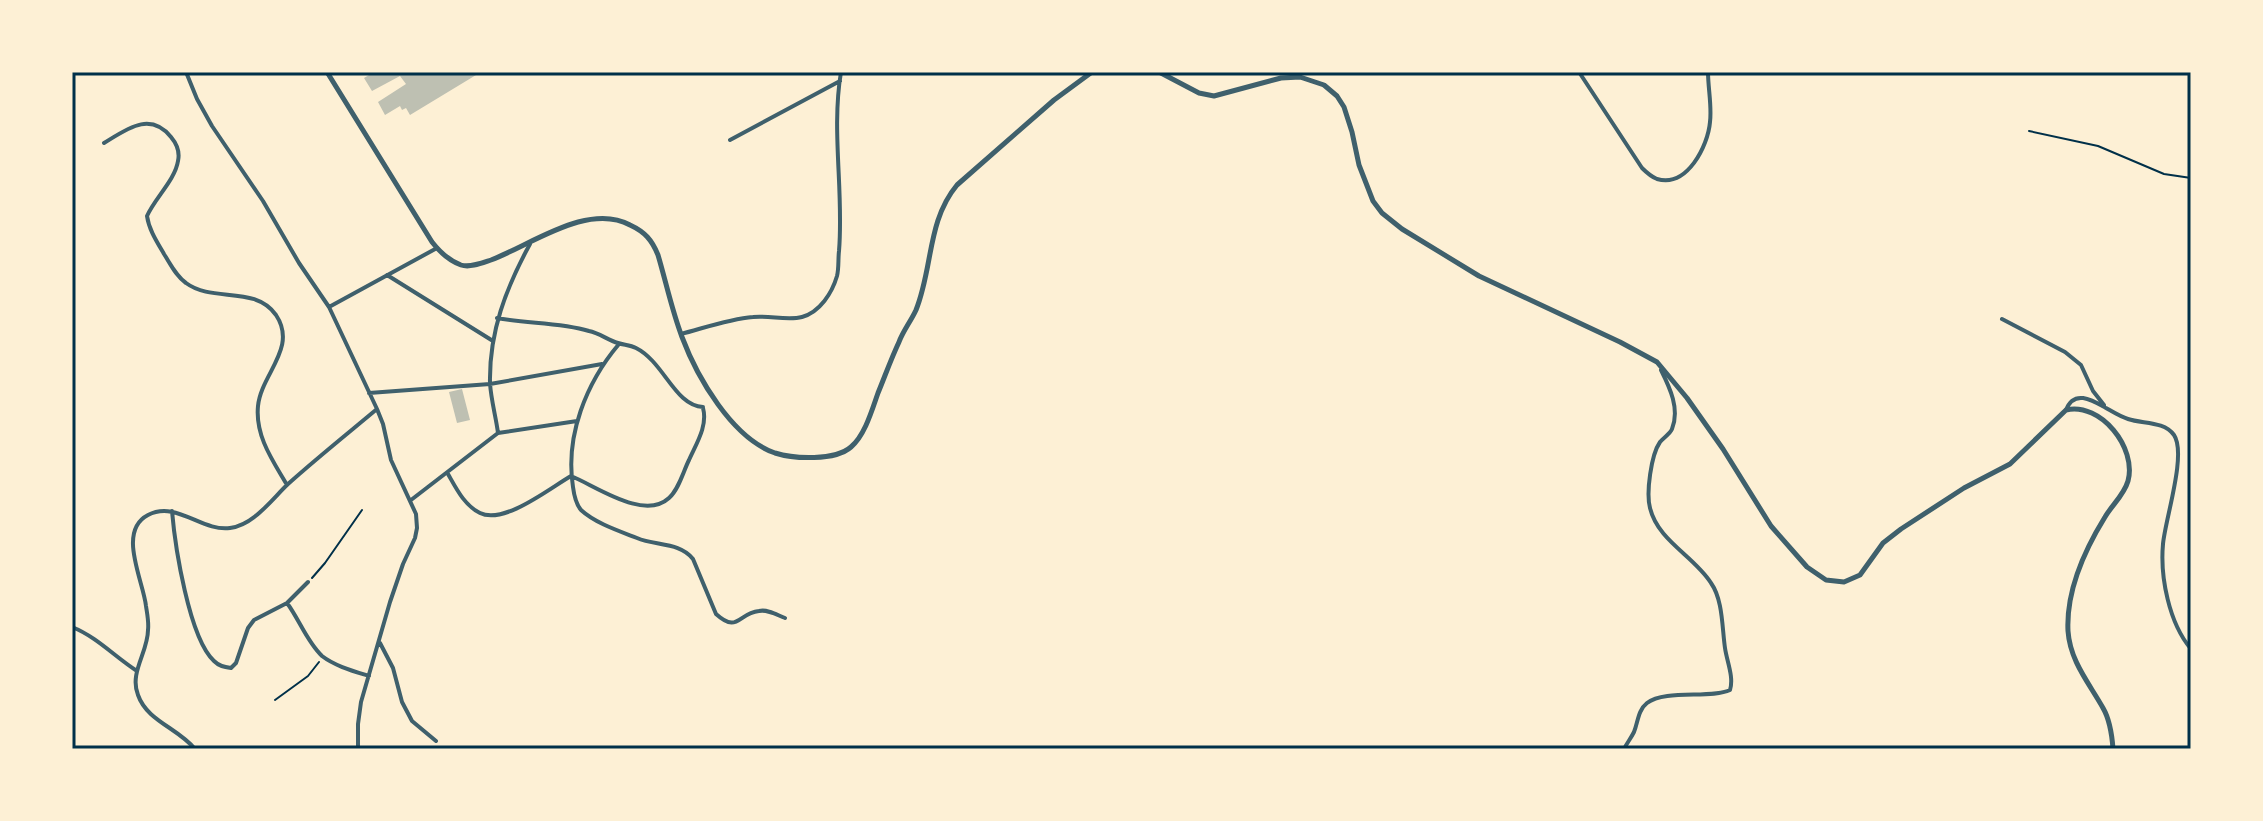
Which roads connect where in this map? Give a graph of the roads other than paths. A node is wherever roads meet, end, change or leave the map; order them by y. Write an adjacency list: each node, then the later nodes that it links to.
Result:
1 (186, 72): 14 (street)
2 (327, 72): 12 (street)
3 (841, 72): 8 (street)
4 (1092, 72): 24 (street)
5 (1159, 72): 21 (street)
6 (1579, 72): 7 (street)
7 (1708, 72)
8 (840, 81): 9 (street); 17 (street)
9 (730, 140)
10 (104, 143): 33 (street)
11 (530, 244): 12 (street); 15 (street); 17 (street)
12 (437, 248): 13 (street)
13 (387, 275): 14 (street); 18 (street)
14 (329, 307): 23 (street)
15 (497, 318): 18 (street); 19 (street)
16 (2002, 319): 28 (street)
17 (681, 334): 24 (street)
18 (493, 341): 22 (street)
19 (619, 344): 20 (street); 25 (street)
20 (602, 364): 22 (street); 29 (street)
21 (1658, 364): 27 (street); 47 (street)
22 (490, 384): 23 (street); 30 (street)
23 (369, 393): 26 (street)
24 (714, 396): 25 (street)
25 (703, 407): 32 (street)
26 (377, 409): 33 (street); 34 (street)
27 (2066, 410): 28 (street); 48 (street)
28 (2108, 410): 41 (street)
29 (577, 421): 30 (street); 32 (street)
30 (498, 433): 31 (street)
31 (448, 473): 32 (street); 34 (street)
32 (571, 476): 38 (street)
33 (287, 485): 35 (street)
34 (411, 500): 40 (street)
35 (172, 511): 37 (street); 42 (street)
36 (308, 582): 37 (street)
37 (287, 603): 43 (street)
38 (785, 618)
39 (72, 627): 42 (street)
40 (379, 641): 43 (street); 44 (street)
41 (2191, 649)
42 (137, 671): 45 (street)
43 (369, 676): 46 (street)
44 (436, 741)
45 (195, 749)
46 (358, 749)
47 (1624, 749)
48 (2113, 749)

